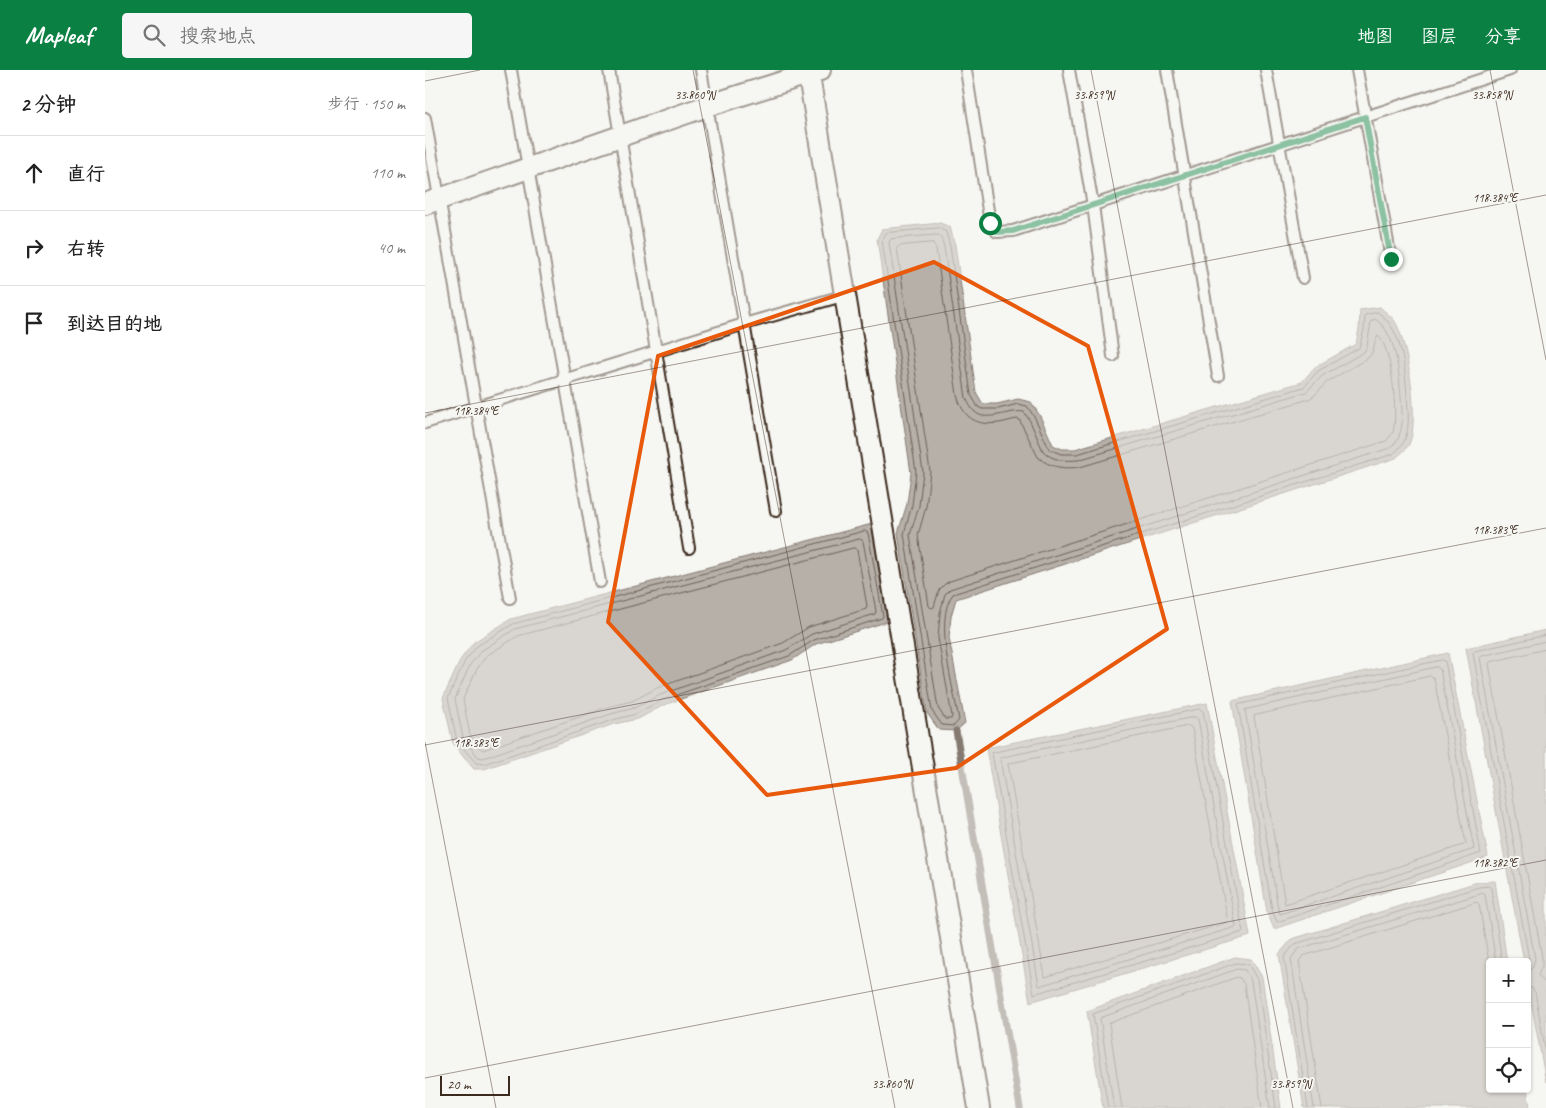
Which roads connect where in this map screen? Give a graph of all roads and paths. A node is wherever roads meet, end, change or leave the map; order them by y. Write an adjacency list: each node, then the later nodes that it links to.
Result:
1 (511, 70): 16 (lane)
2 (609, 70): 14 (lane)
3 (701, 70): 11 (lane)
4 (966, 70): 19 (lane)
5 (1069, 70): 19 (lane)
6 (1167, 70): 17 (lane)
7 (1266, 70): 15 (lane)
8 (1357, 70): 12 (lane)
9 (1510, 70): 12 (lane)
10 (812, 71): 11 (street); 22 (street)
11 (707, 106): 14 (street); 23 (lane)
12 (1365, 117): 15 (lane); 20 (lane)
13 (425, 118): 18 (lane)
14 (620, 136): 16 (street); 24 (lane)
15 (1279, 145): 17 (lane); 21 (lane)
16 (529, 168): 18 (street); 27 (lane)
17 (1185, 176): 19 (lane); 26 (lane)
18 (432, 202): 28 (lane)
19 (1093, 205): 25 (lane)
20 (1391, 259)
21 (1303, 278)
22 (846, 295): 23 (lane); 34 (street)
23 (744, 324): 24 (lane); 30 (lane)
24 (656, 352): 27 (lane); 31 (lane)
25 (1113, 356)
26 (1217, 376)
27 (565, 380): 28 (lane); 32 (lane)
28 (477, 407): 29 (lane); 33 (lane)
29 (425, 423)
30 (776, 511)
31 (689, 548)
32 (600, 582)
33 (511, 598)
34 (979, 1108)

